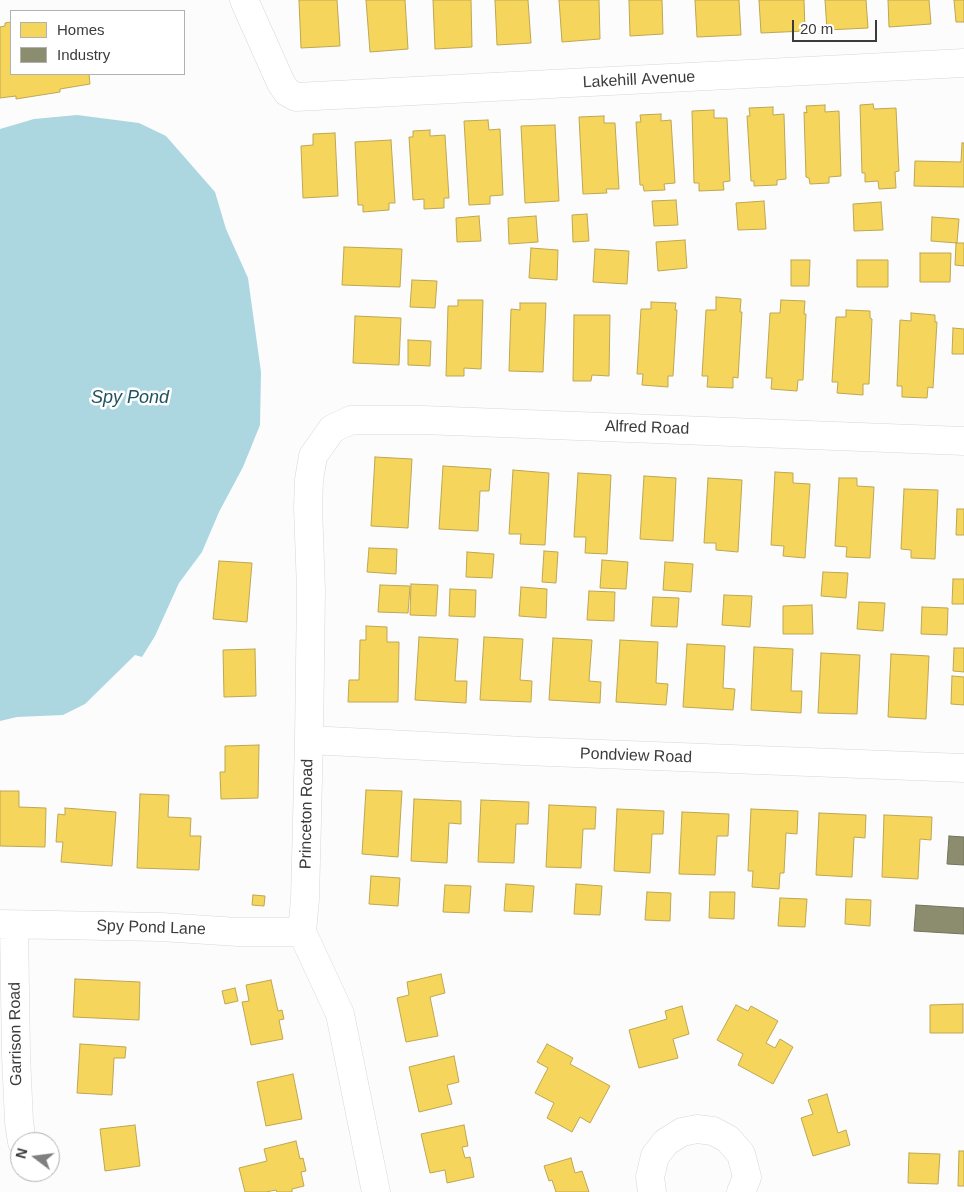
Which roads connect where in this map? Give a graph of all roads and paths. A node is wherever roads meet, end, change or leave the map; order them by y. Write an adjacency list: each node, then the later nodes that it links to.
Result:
1 (244, 0): 2 (street, Lakehill Avenue)
2 (964, 63)
3 (332, 429): 4 (street, Alfred Road); 5 (street, Princeton Road)
4 (964, 441)
5 (309, 740): 6 (street, Pondview Road); 8 (street, Princeton Road)
6 (964, 768)
7 (7, 925): 8 (street, Spy Pond Lane); 9 (street, Garrison Road)
8 (302, 932): 10 (street)
9 (20, 1132)
10 (376, 1192)
11 (652, 1192): 12 (street)
12 (741, 1192)

